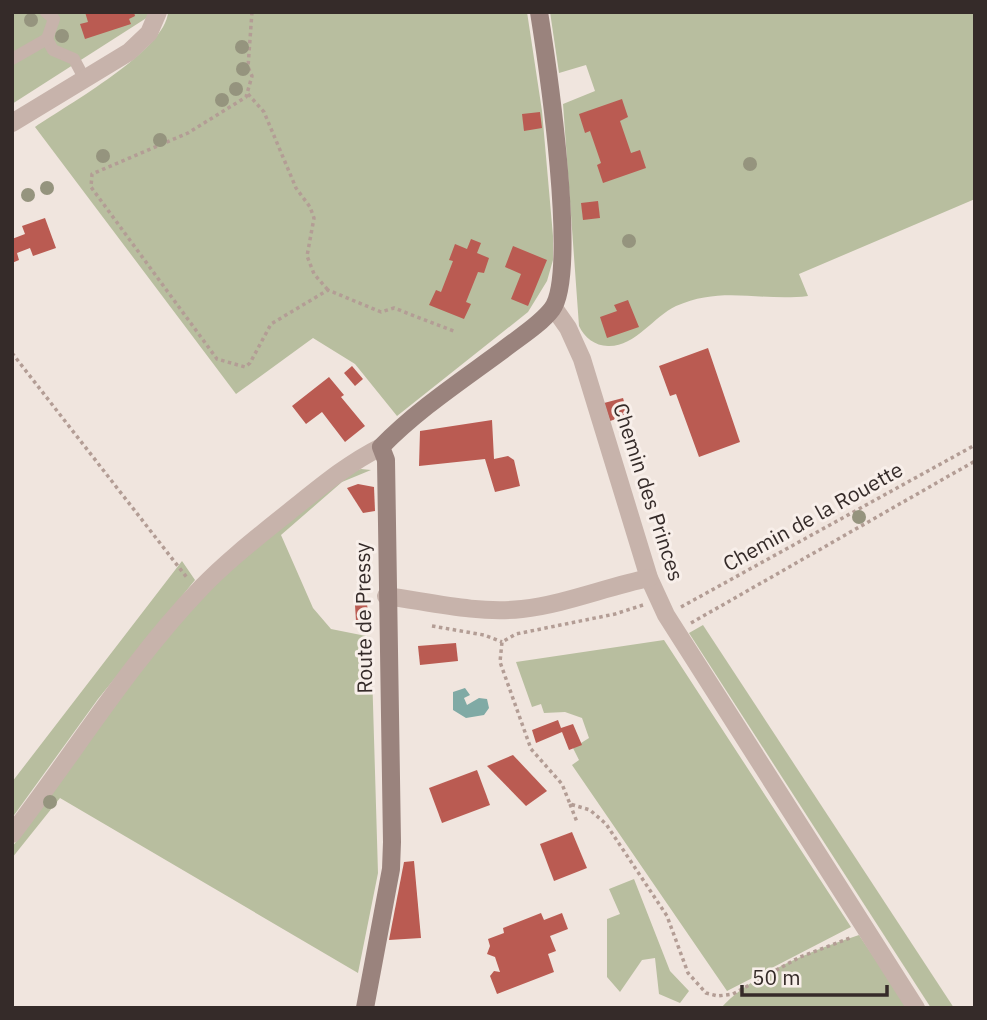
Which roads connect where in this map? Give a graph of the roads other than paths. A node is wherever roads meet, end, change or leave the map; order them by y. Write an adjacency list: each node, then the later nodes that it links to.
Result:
1 (46, 12): 4 (lane)
2 (158, 12): 6 (street)
3 (538, 12): 8 (street)
4 (47, 39): 5 (lane); 6 (lane)
5 (12, 59)
6 (84, 78): 7 (street)
7 (12, 123)
8 (554, 308): 9 (street); 10 (street, Chemin des Princes)
9 (381, 446): 11 (street, Route de Pressy); 12 (street)
10 (649, 578): 11 (street); 14 (street, Chemin des Princes)
11 (386, 596): 13 (street, Route de Pressy)
12 (12, 834)
13 (365, 1008)
14 (916, 1008)

